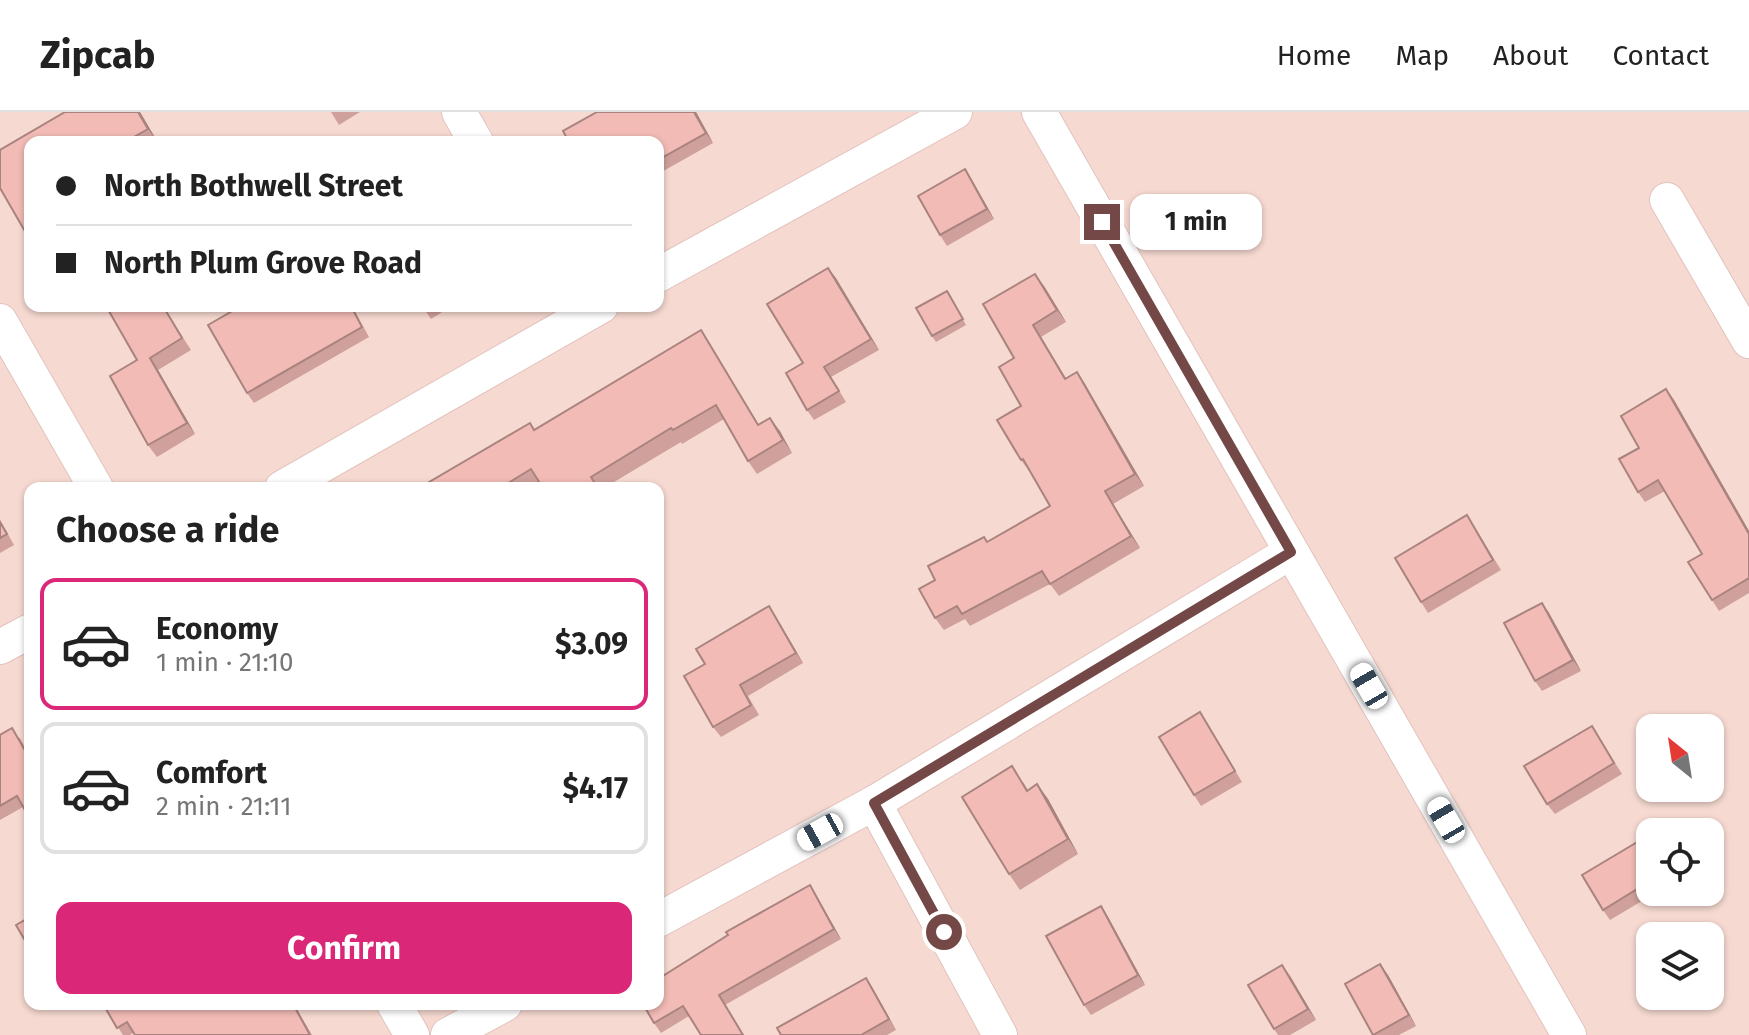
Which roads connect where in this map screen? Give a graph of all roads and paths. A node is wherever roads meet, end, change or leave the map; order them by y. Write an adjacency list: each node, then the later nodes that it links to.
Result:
1 (459, 112): 4 (street)
2 (955, 112): 6 (street)
3 (1039, 112): 12 (street)
4 (473, 136)
5 (1667, 200): 9 (street)
6 (664, 272)
7 (580, 312): 11 (street)
8 (0, 321): 10 (street)
9 (1749, 341)
10 (93, 482)
11 (292, 482)
12 (1291, 552): 15 (street); 22 (street)
13 (24, 634): 14 (street)
14 (0, 647)
15 (874, 803): 16 (street); 21 (street)
16 (664, 917)
17 (397, 1010): 19 (street)
18 (494, 1010): 20 (street)
19 (412, 1035)
20 (448, 1035)
21 (1000, 1035)
22 (1569, 1035)

